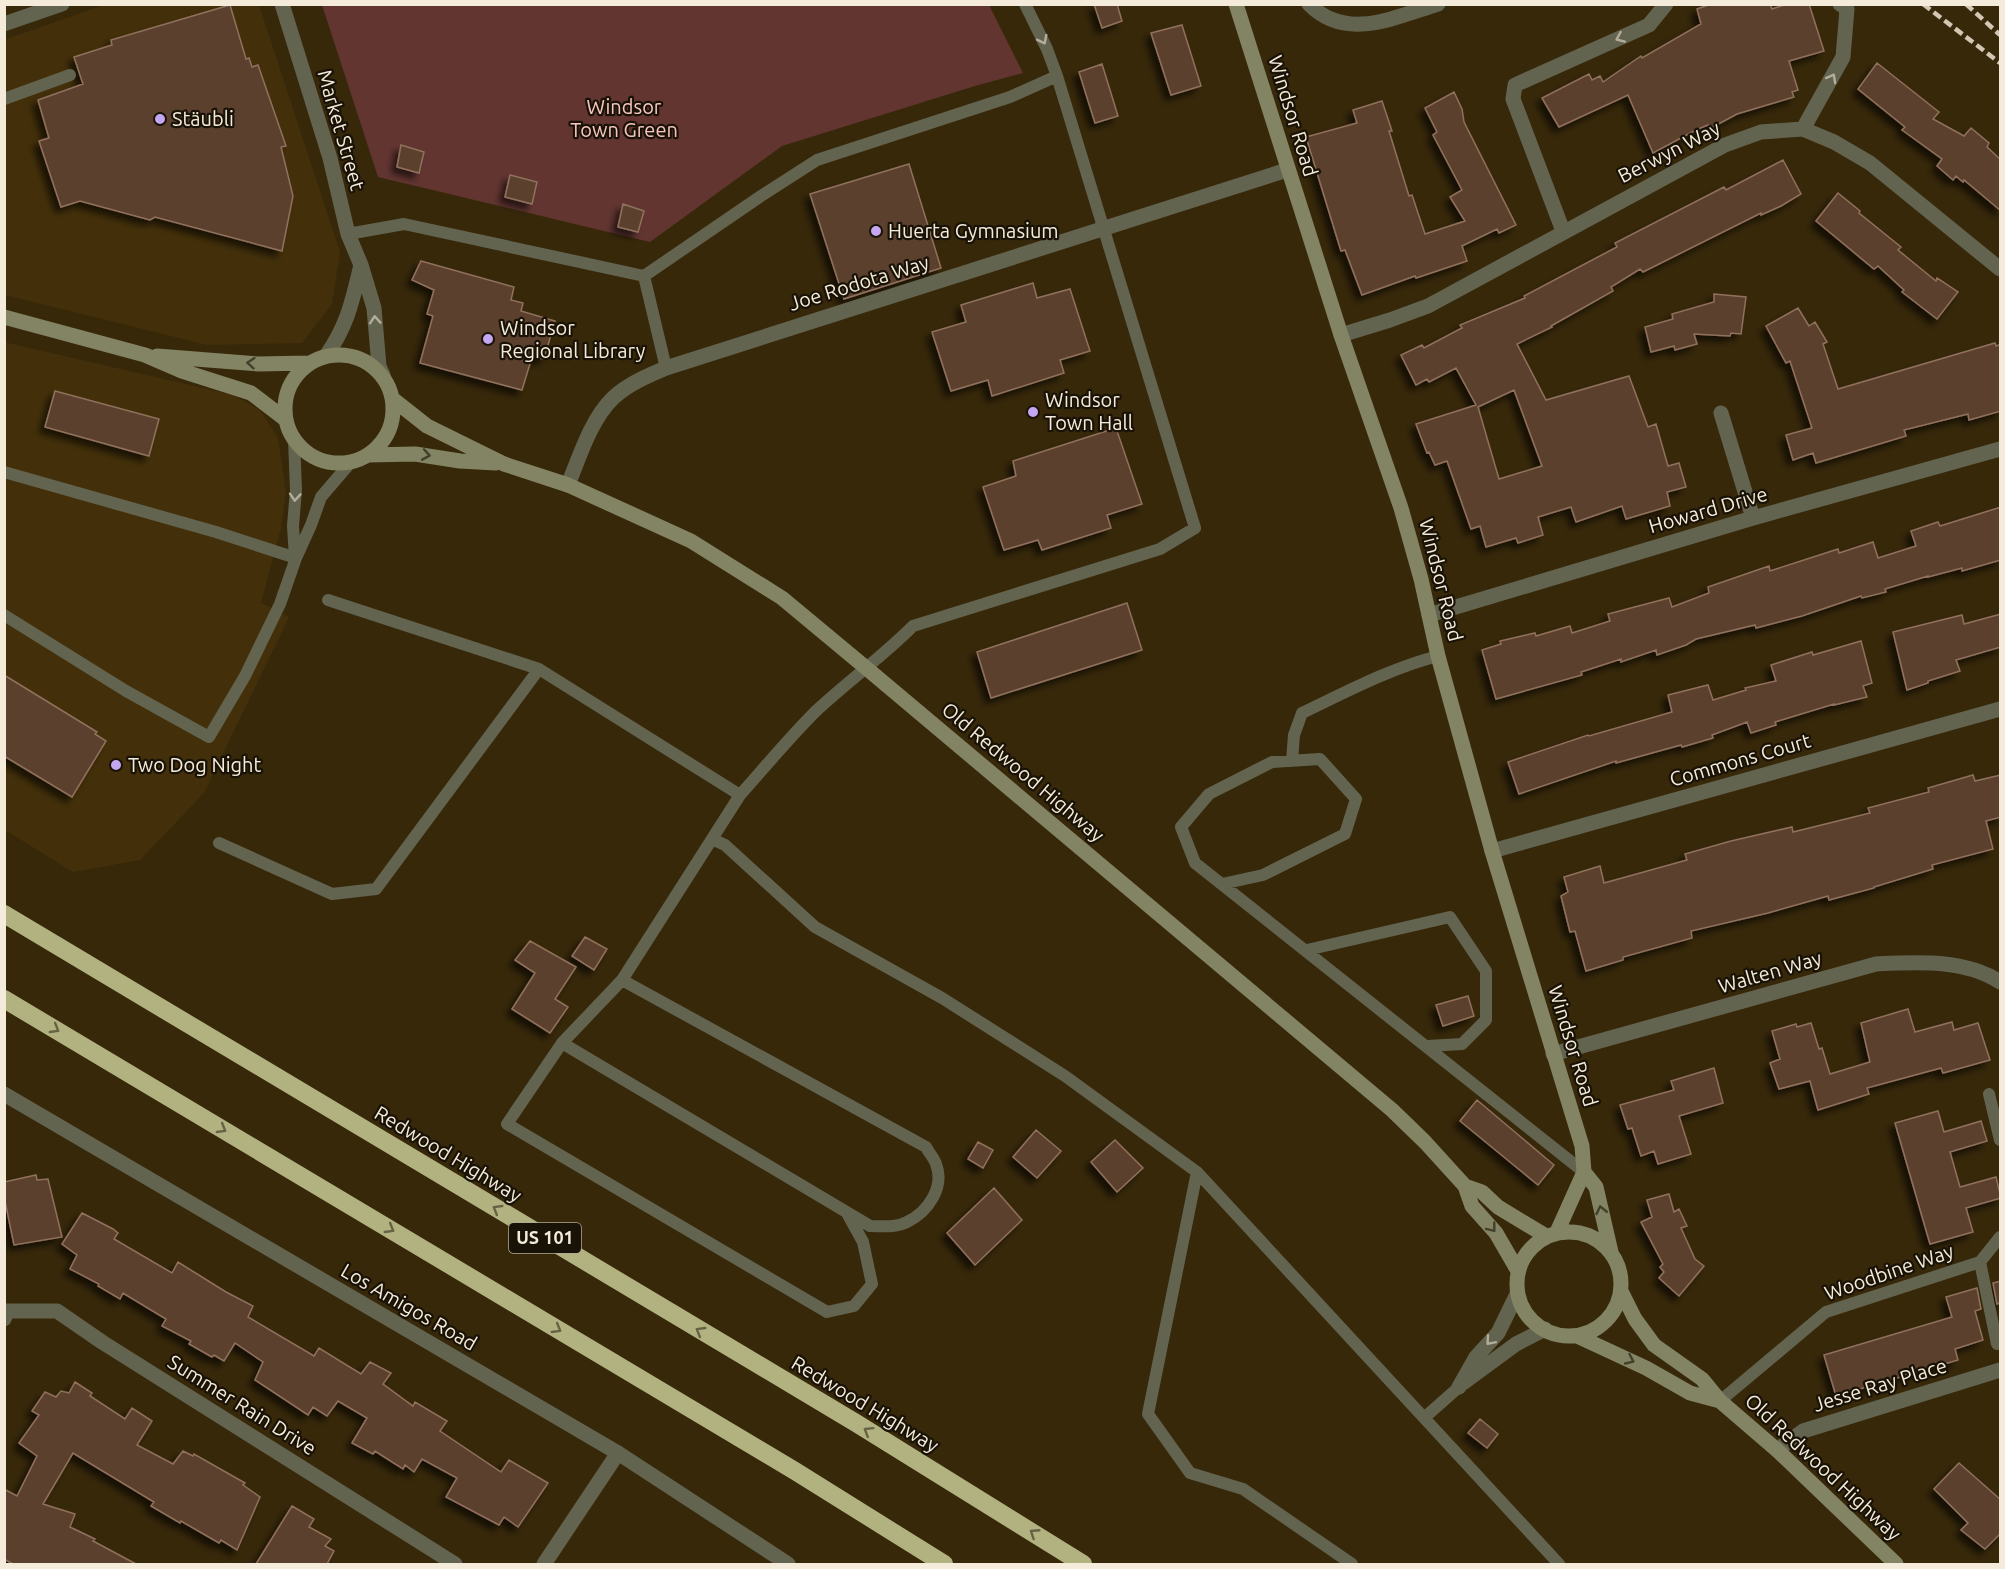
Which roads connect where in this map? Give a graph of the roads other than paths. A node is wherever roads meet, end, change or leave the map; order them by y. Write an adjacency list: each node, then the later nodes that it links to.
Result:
1 (62, 4): 9 (street)
2 (282, 4): 17 (street, Market Street)
3 (1025, 4): 11 (lane, one-way to 11)
4 (1309, 4): 5 (street)
5 (1438, 4)
6 (1666, 4): 16 (street, one-way to 16)
7 (1840, 4): 13 (street, one-way to 7)
8 (1238, 5): 14 (main road, Windsor Road)
9 (4, 24)
10 (69, 75): 12 (lane)
11 (1057, 76): 15 (lane); 20 (lane)
12 (4, 99)
13 (1803, 129): 16 (street, Berwyn Way); 19 (street, Berwyn Way)
14 (1287, 170): 15 (street, Joe Rodota Way); 22 (main road, Windsor Road)
15 (1105, 228): 26 (street, Joe Rodota Way); 44 (lane)
16 (1563, 231): 22 (street, Berwyn Way)
17 (348, 234): 18 (street, Market Street); 20 (lane)
18 (361, 265): 24 (street); 27 (street, Market Street, one-way to 18)
19 (2001, 269)
20 (644, 276): 26 (lane)
21 (4, 317): 23 (main road)
22 (1341, 335): 42 (main road, Windsor Road)
23 (145, 355): 25 (main road, one-way to 23); 30 (main road)
24 (326, 356): 25 (main road); 27 (main road)
25 (309, 363): 30 (main road)
26 (666, 368): 37 (street, Joe Rodota Way)
27 (383, 375): 28 (main road)
28 (394, 400): 33 (main road); 35 (main road, Old Redwood Highway)
29 (1721, 413): 38 (street)
30 (285, 419): 31 (main road)
31 (294, 439): 34 (main road); 39 (lane, one-way to 39)
32 (2001, 449): 38 (street, Howard Drive)
33 (368, 455): 34 (main road); 35 (main road, Old Redwood Highway, one-way to 35)
34 (351, 462): 39 (lane)
35 (504, 464): 37 (main road, Old Redwood Highway)
36 (4, 472): 39 (lane)
37 (568, 485): 44 (main road, Old Redwood Highway)
38 (1753, 518): 42 (street, Howard Drive)
39 (296, 558): 41 (lane)
40 (328, 600): 45 (lane)
41 (4, 615)
42 (1429, 615): 43 (main road, Windsor Road)
43 (1438, 656): 47 (lane); 51 (main road, Windsor Road)
44 (866, 667): 48 (lane); 66 (main road, Old Redwood Highway)
45 (539, 669): 48 (lane); 50 (lane)
46 (2001, 709): 51 (street, Commons Court)
47 (1292, 761): 52 (lane); 52 (lane)
48 (740, 795): 49 (lane)
49 (712, 839): 55 (lane); 64 (lane)
50 (219, 843)
51 (1492, 851): 60 (main road, Windsor Road)
52 (1222, 884): 54 (lane)
53 (4, 914): 89 (highway, Redwood Highway / US 101, one-way to 53)
54 (1307, 950): 59 (lane); 59 (lane)
55 (622, 980): 58 (lane); 67 (lane)
56 (2001, 982): 60 (street, Walten Way)
57 (4, 999): 88 (highway, one-way to 88)
58 (562, 1043): 67 (lane); 67 (lane)
59 (1428, 1046): 65 (lane)
60 (1553, 1054): 65 (main road, Windsor Road)
61 (4, 1094): 84 (street, Los Amigos Road)
62 (1989, 1094): 63 (lane)
63 (2001, 1140)
64 (1197, 1172): 82 (lane); 90 (lane)
65 (1584, 1172): 68 (main road); 70 (main road, Windsor Road, one-way to 65)
66 (1466, 1186): 68 (main road, Old Redwood Highway); 72 (main road, Old Redwood Highway, one-way to 72)
67 (848, 1213)
68 (1552, 1234): 70 (main road); 72 (main road)
69 (2001, 1237): 71 (lane)
70 (1611, 1252): 73 (main road)
71 (1980, 1262): 78 (lane, Woodbine Way); 81 (lane, Woodbine Way)
72 (1518, 1271): 74 (main road)
73 (1622, 1293): 77 (main road); 81 (main road, Old Redwood Highway)
74 (1517, 1294): 76 (main road); 80 (street, one-way to 80)
75 (4, 1319): 85 (street, Summer Rain Drive)
76 (1545, 1329): 77 (main road); 80 (street)
77 (1577, 1336): 81 (main road, Old Redwood Highway, one-way to 81)
78 (1997, 1344)
79 (2001, 1370): 83 (street, Jesse Ray Place)
80 (1458, 1387): 82 (lane)
81 (1720, 1401): 83 (main road, Old Redwood Highway)
82 (1424, 1418): 91 (lane)
83 (1777, 1450): 92 (main road, Old Redwood Highway)
84 (618, 1453): 86 (street); 87 (street, Los Amigos Road)
85 (455, 1564)
86 (544, 1564)
87 (788, 1564)
88 (944, 1564)
89 (1083, 1564)
90 (1352, 1564)
91 (1559, 1564)
92 (1896, 1564)

